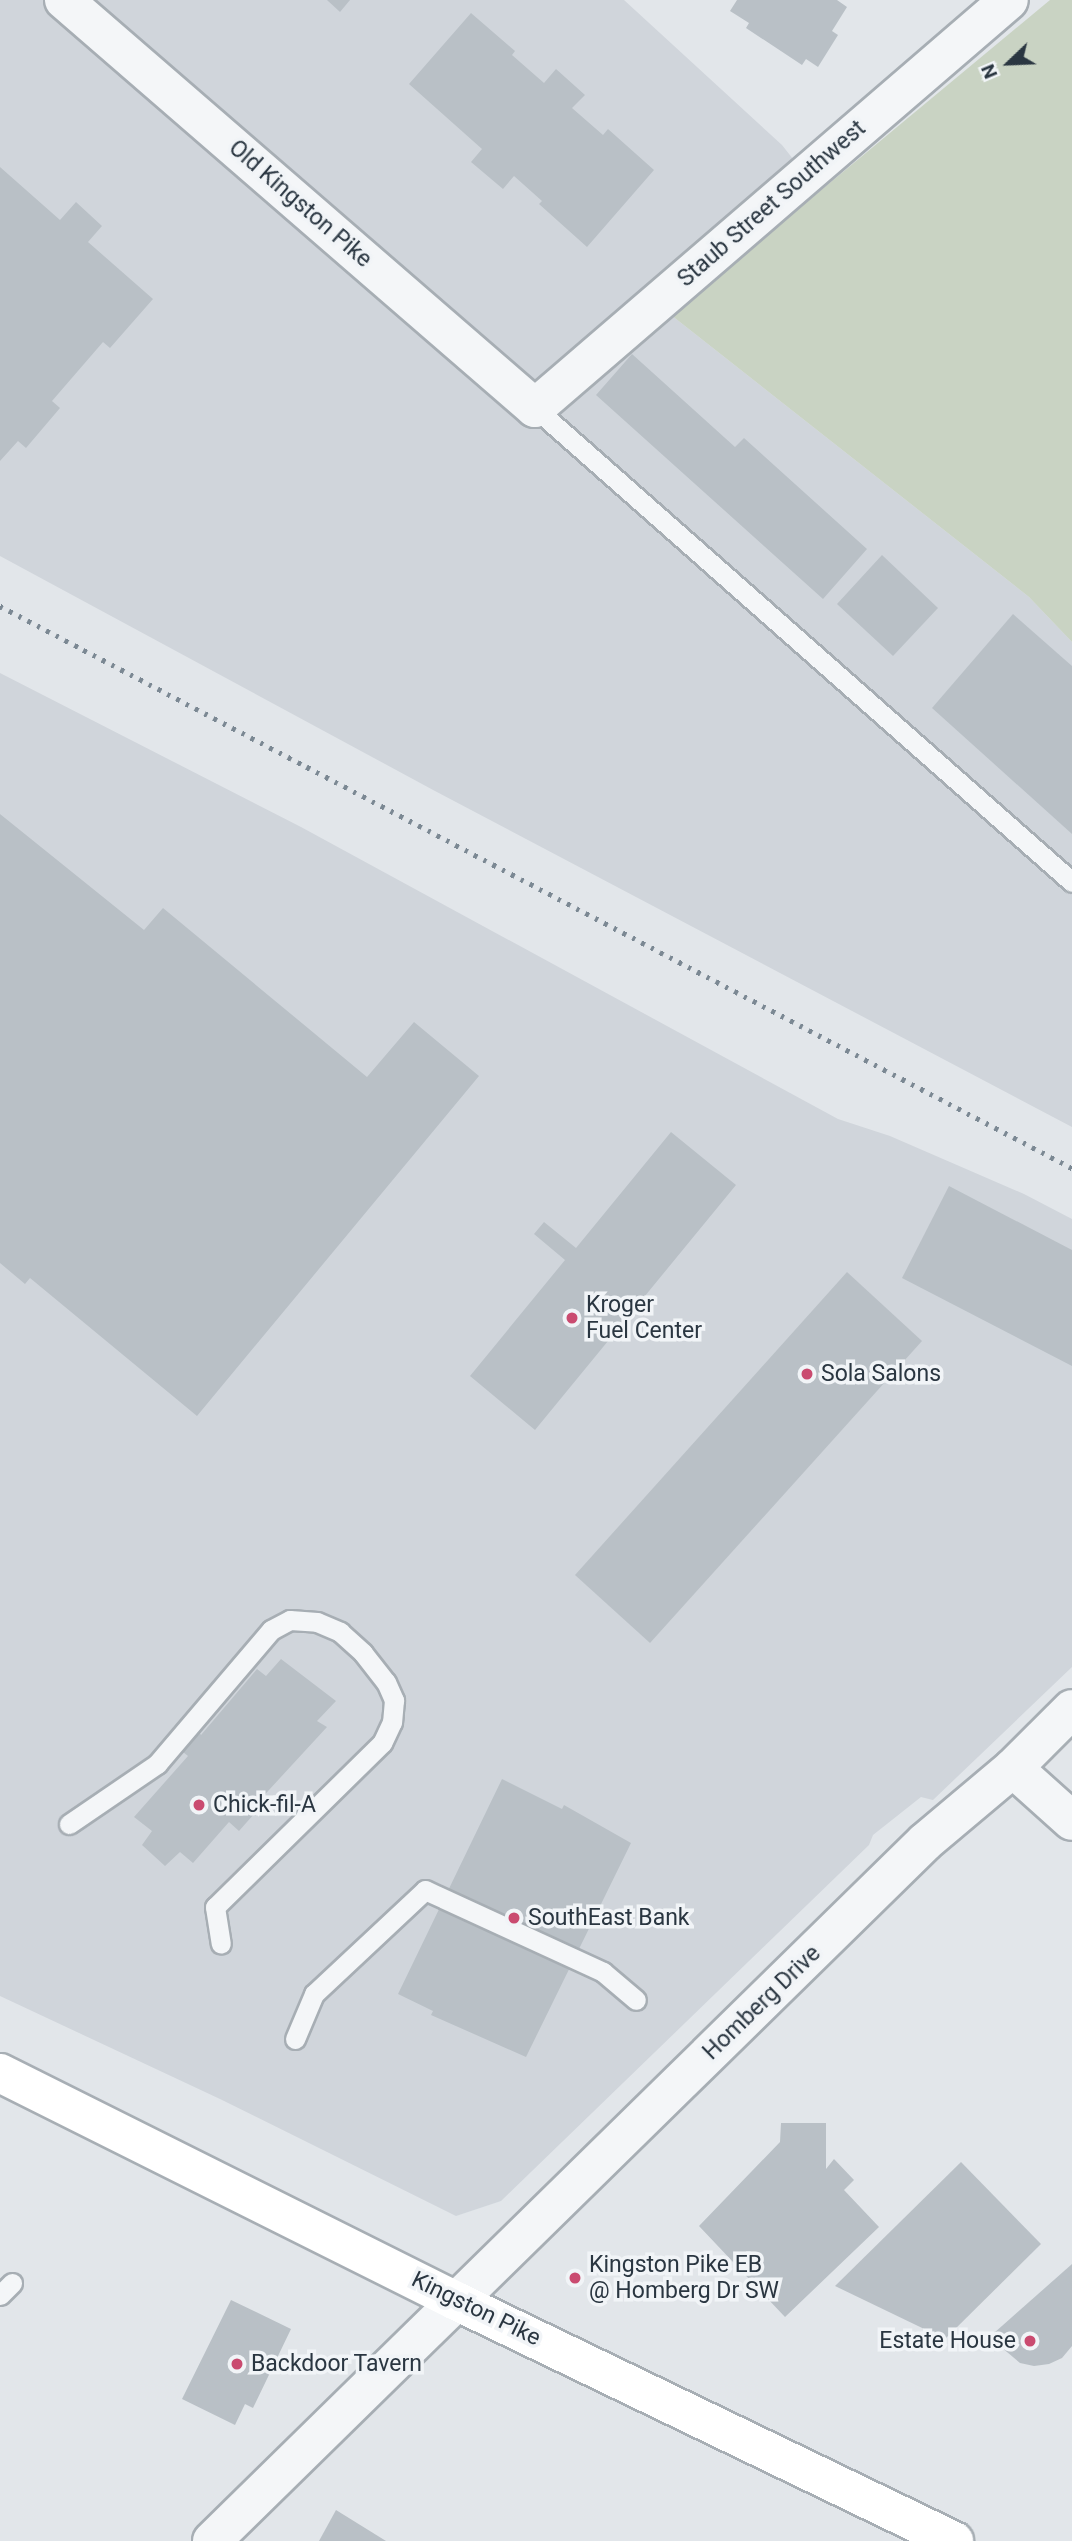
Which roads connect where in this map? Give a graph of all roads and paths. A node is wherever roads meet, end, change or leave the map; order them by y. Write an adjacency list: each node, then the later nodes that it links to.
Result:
1 (64, 0): 3 (street, Old Kingston Pike)
2 (1009, 0): 3 (street, Staub Street Southwest)
3 (535, 408): 4 (lane)
4 (1072, 882)
5 (1072, 1709): 6 (street, Homberg Drive)
6 (1013, 1768): 7 (street); 13 (street, Homberg Drive)
7 (1072, 1821)
8 (69, 1824): 9 (lane)
9 (221, 1944)
10 (636, 2000): 11 (lane)
11 (295, 2039)
12 (0, 2073): 13 (main road, Kingston Pike)
13 (456, 2301): 14 (street, Homberg Drive); 15 (main road, Kingston Pike)
14 (212, 2541)
15 (954, 2541)

